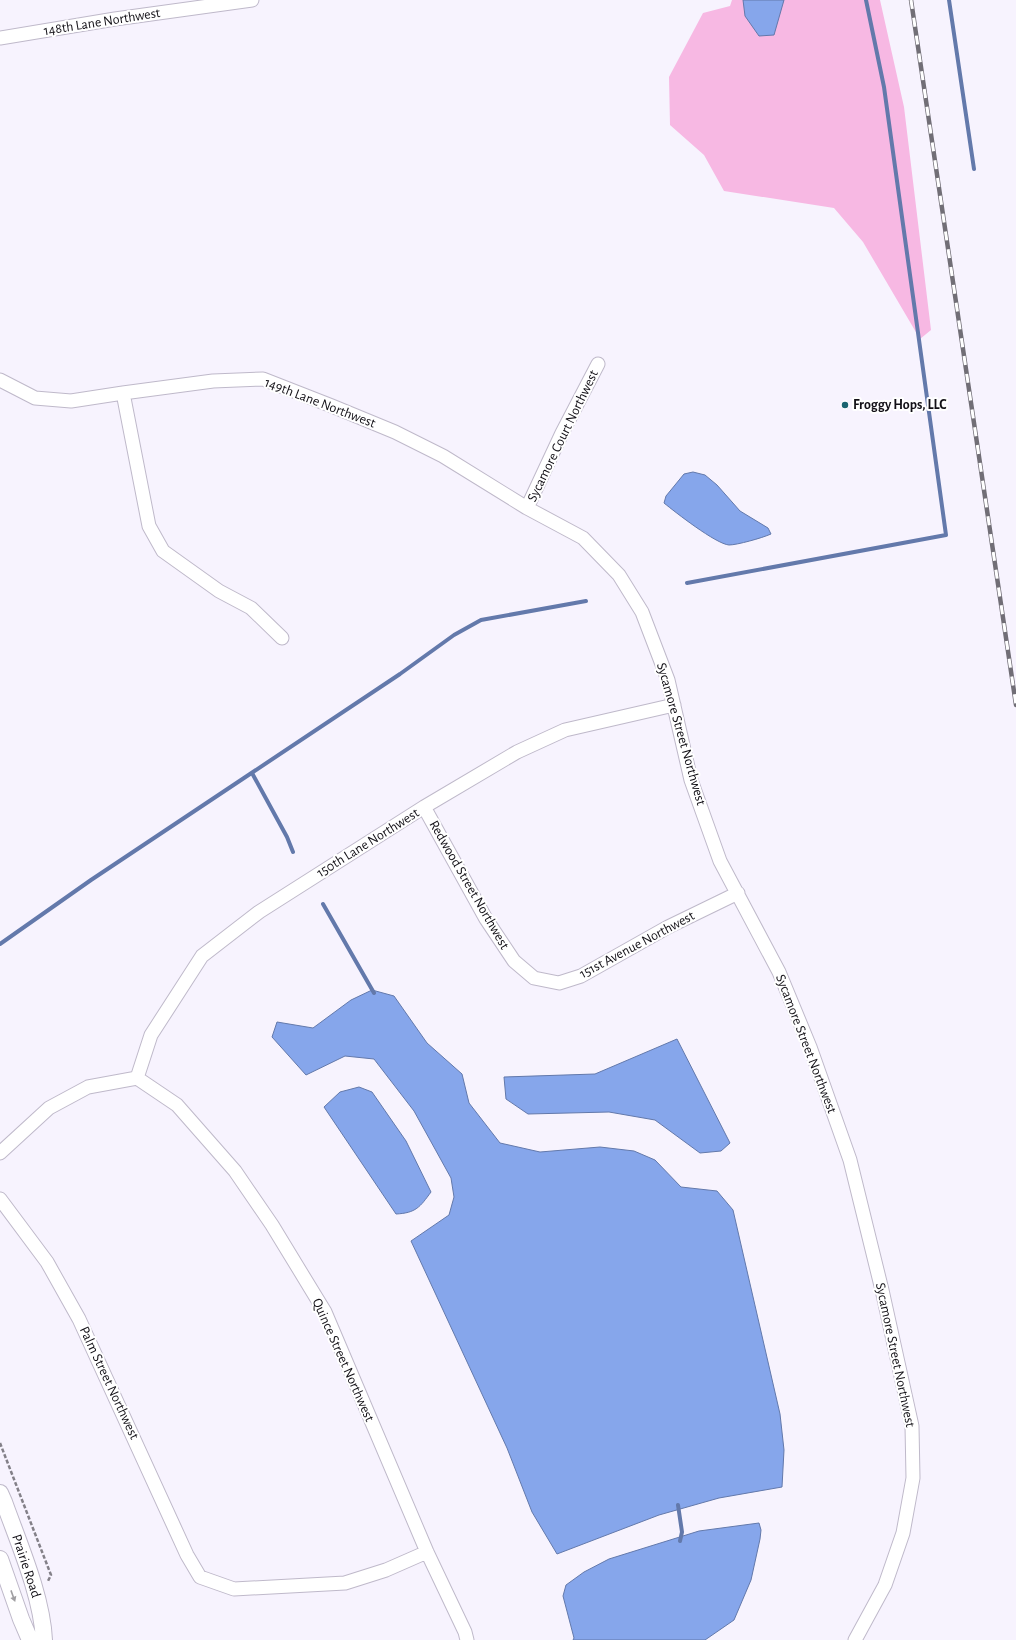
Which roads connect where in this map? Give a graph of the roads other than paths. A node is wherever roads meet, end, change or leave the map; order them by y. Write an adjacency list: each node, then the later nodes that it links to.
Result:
1 (252, 0): 2 (street, 148th Lane Northwest)
2 (0, 38)
3 (598, 364): 6 (street, Sycamore Court Northwest)
4 (1, 381): 5 (street, 149th Lane Northwest)
5 (123, 393): 6 (street, 149th Lane Northwest); 7 (street)
6 (527, 508): 8 (street, Sycamore Street Northwest)
7 (282, 638)
8 (674, 705): 9 (street, 150th Lane Northwest); 10 (street, Sycamore Street Northwest)
9 (424, 807): 11 (street, Redwood Street Northwest); 12 (street, 150th Lane Northwest)
10 (738, 893): 11 (street, 151st Avenue Northwest); 21 (street, Sycamore Street Northwest)
11 (534, 978)
12 (137, 1078): 13 (street); 16 (street, Quince Street Northwest)
13 (0, 1153)
14 (0, 1199): 16 (street, Palm Street Northwest)
15 (0, 1493): 19 (street, Prairie Road)
16 (427, 1552): 20 (street, Quince Street Northwest)
17 (0, 1559): 18 (street, Prairie Road, one-way to 18)
18 (30, 1640)
19 (44, 1640)
20 (467, 1640)
21 (855, 1640)

